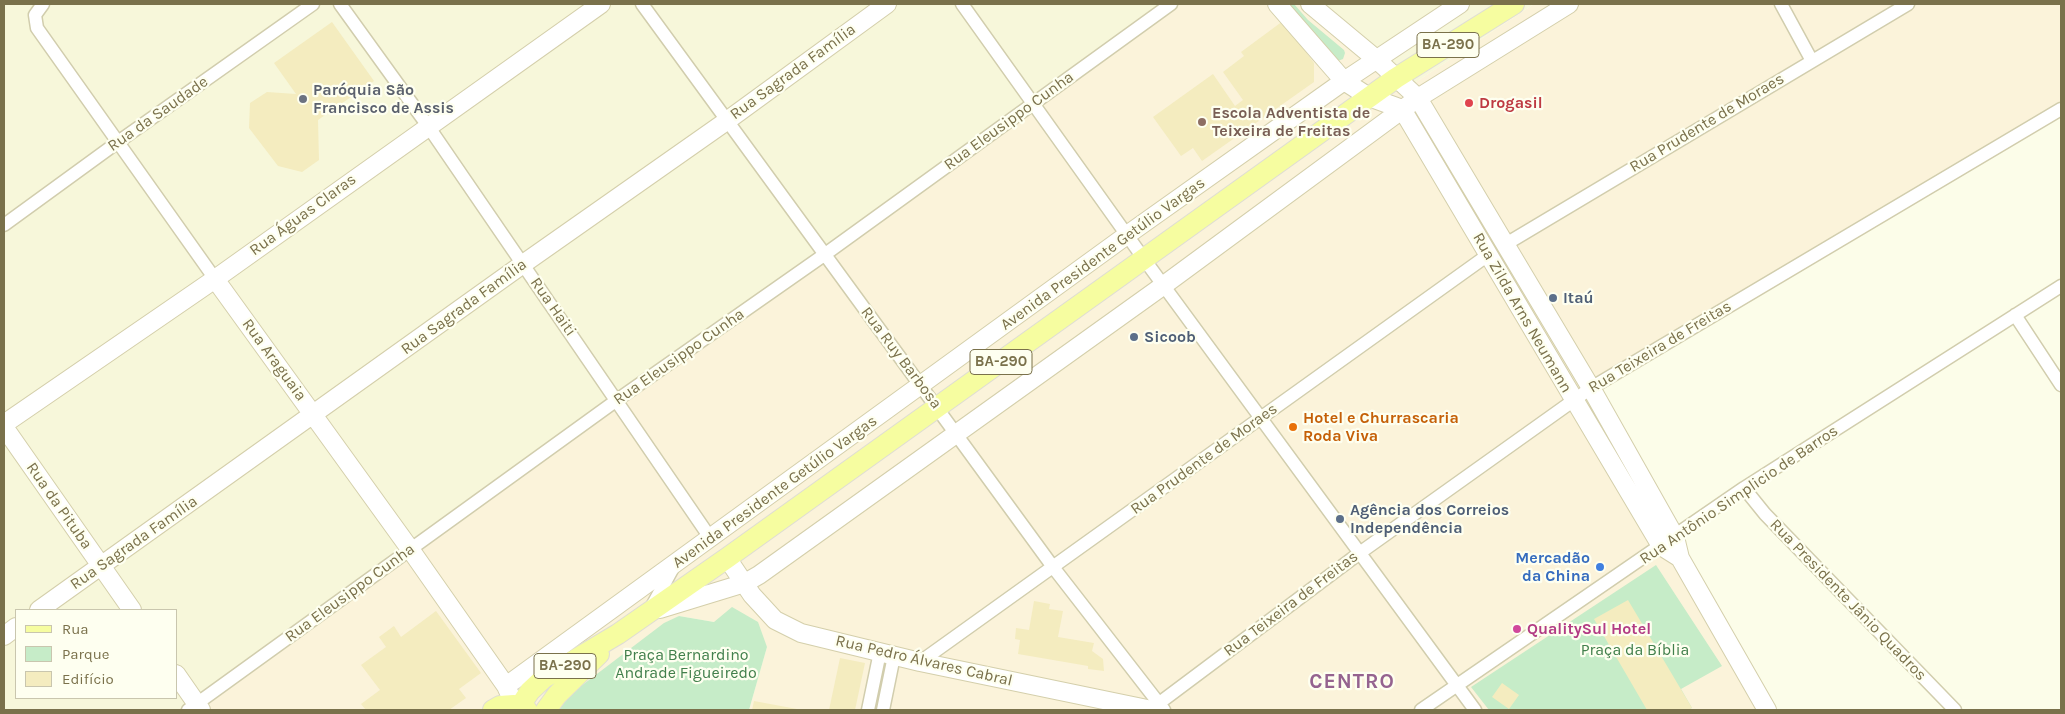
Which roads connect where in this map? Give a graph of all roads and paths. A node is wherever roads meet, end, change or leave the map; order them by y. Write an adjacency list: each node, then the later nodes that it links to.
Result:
1 (43, 4): 27 (street, Rua Araguaia)
2 (313, 4): 27 (street, Rua da Saudade)
3 (340, 4): 26 (street, Rua Haiti)
4 (601, 4): 26 (street, Rua Águas Claras)
5 (642, 4): 25 (street, Rua Ruy Barbosa)
6 (887, 4): 25 (street, Rua Sagrada Família)
7 (962, 4): 22 (street)
8 (1171, 4): 22 (street, Rua Eleusippo Cunha)
9 (1277, 4): 19 (street)
10 (1310, 4): 16 (street, Rua Zilda Arns Neumann)
11 (1460, 4): 16 (street, Avenida Presidente Getúlio Vargas)
12 (1514, 4): 18 (main road, Avenida Presidente Getúlio Vargas / BA-290)
13 (1569, 4): 21 (street, Avenida Presidente Getúlio Vargas)
14 (1781, 4): 17 (street)
15 (1908, 4): 17 (street, Rua Prudente de Moraes)
16 (1376, 59): 18 (street, Rua Zilda Arns Neumann); 19 (street, Avenida Presidente Getúlio Vargas)
17 (1812, 60): 30 (street, Rua Prudente de Moraes)
18 (1396, 78): 20 (main road, Avenida Presidente Getúlio Vargas / BA-290); 21 (street, Rua Zilda Arns Neumann)
19 (1344, 81): 20 (street); 29 (street, Avenida Presidente Getúlio Vargas)
20 (1370, 97): 23 (street); 33 (main road, Avenida Presidente Getúlio Vargas / BA-290)
21 (1418, 98): 23 (street, Avenida Presidente Getúlio Vargas); 30 (street, Rua Zilda Arns Neumann)
22 (1033, 103): 29 (street); 31 (street, Rua Eleusippo Cunha)
23 (1402, 109): 32 (street, Rua Zilda Arns Neumann); 36 (street, Avenida Presidente Getúlio Vargas)
24 (2061, 109): 41 (street, Rua Teixeira de Freitas)
25 (728, 120): 31 (street, Rua Ruy Barbosa); 34 (street, Rua Sagrada Família)
26 (428, 126): 34 (street, Rua Haiti); 35 (street, Rua Águas Claras)
27 (118, 142): 28 (street, Rua da Saudade); 35 (street, Rua Araguaia)
28 (4, 226)
29 (1127, 235): 33 (street); 39 (street, Avenida Presidente Getúlio Vargas)
30 (1506, 244): 41 (street, Rua Zilda Arns Neumann)
31 (824, 255): 39 (street, Rua Ruy Barbosa); 42 (street, Rua Eleusippo Cunha)
32 (1488, 255): 43 (street, Rua Zilda Arns Neumann); 46 (street, Rua Prudente de Moraes)
33 (1144, 259): 36 (street); 44 (main road, Avenida Presidente Getúlio Vargas / BA-290)
34 (523, 264): 42 (street, Rua Haiti); 45 (street, Rua Sagrada Família)
35 (215, 278): 45 (street, Rua Araguaia); 47 (street, Rua Águas Claras)
36 (1164, 285): 46 (street); 48 (street, Avenida Presidente Getúlio Vargas)
37 (2061, 286): 38 (street, Rua Antônio Simplicio de Barros)
38 (2015, 315): 40 (street); 49 (street, Rua Antônio Simplicio de Barros)
39 (922, 385): 44 (street, Rua Ruy Barbosa); 50 (street, Avenida Presidente Getúlio Vargas)
40 (2061, 385)
41 (1591, 388): 43 (street, Rua Teixeira de Freitas); 51 (street, Rua Zilda Arns Neumann)
42 (617, 400): 50 (street, Rua Haiti); 52 (street, Rua Eleusippo Cunha)
43 (1574, 400): 51 (street, Rua Zilda Arns Neumann); 53 (street, Rua Teixeira de Freitas)
44 (938, 408): 48 (street, Rua Ruy Barbosa); 54 (main road, Avenida Presidente Getúlio Vargas / BA-290)
45 (314, 416): 52 (street, Rua Araguaia); 56 (street, Rua Sagrada Família)
46 (1261, 418): 53 (street); 57 (street, Rua Prudente de Moraes)
47 (4, 426): 56 (street, Rua da Pituba)
48 (957, 435): 57 (street, Rua Ruy Barbosa); 58 (street, Avenida Presidente Getúlio Vargas)
49 (1744, 488): 51 (street, Rua Antônio Simplicio de Barros); 80 (street, Rua Presidente Jânio Quadros)
50 (711, 538): 55 (street, Avenida Presidente Getúlio Vargas)
51 (1668, 541): 68 (street, Rua Antônio Simplicio de Barros); 79 (street)
52 (410, 549): 69 (street, Rua Araguaia); 71 (street, Rua Eleusippo Cunha)
53 (1361, 552): 68 (street); 72 (street, Rua Teixeira de Freitas)
54 (727, 558): 58 (street, Rua Pedro Álvares Cabral); 61 (main road, Avenida Presidente Getúlio Vargas / BA-290)
55 (675, 564): 61 (street); 69 (street, Avenida Presidente Getúlio Vargas)
56 (101, 565): 59 (street, Rua Sagrada Família); 60 (street, Rua da Pituba)
57 (1053, 567): 66 (street, Rua Prudente de Moraes); 72 (street, Rua Ruy Barbosa)
58 (745, 583): 61 (street, Avenida Presidente Getúlio Vargas); 65 (street, Rua Pedro Álvares Cabral)
59 (40, 609)
60 (131, 609)
61 (649, 612): 63 (main road, Avenida Presidente Getúlio Vargas / BA-290)
62 (15, 628): 64 (street)
63 (618, 634): 70 (main road, Avenida Presidente Getúlio Vargas / BA-290); 74 (main road, Avenida Presidente Getúlio Vargas / BA-290)
64 (4, 636)
65 (887, 654): 66 (street, Rua Pedro Álvares Cabral); 75 (street); 76 (street)
66 (920, 662): 72 (street, Rua Pedro Álvares Cabral)
67 (178, 677): 71 (street)
68 (1457, 685): 77 (street, Rua Antônio Simplicio de Barros); 78 (street)
69 (506, 686): 70 (street, Rua Araguaia)
70 (520, 707): 73 (main road)
71 (196, 708)
72 (1158, 708)
73 (493, 710)
74 (546, 710)
75 (868, 710)
76 (883, 710)
77 (1421, 710)
78 (1475, 710)
79 (1767, 710)
80 (1954, 710)

